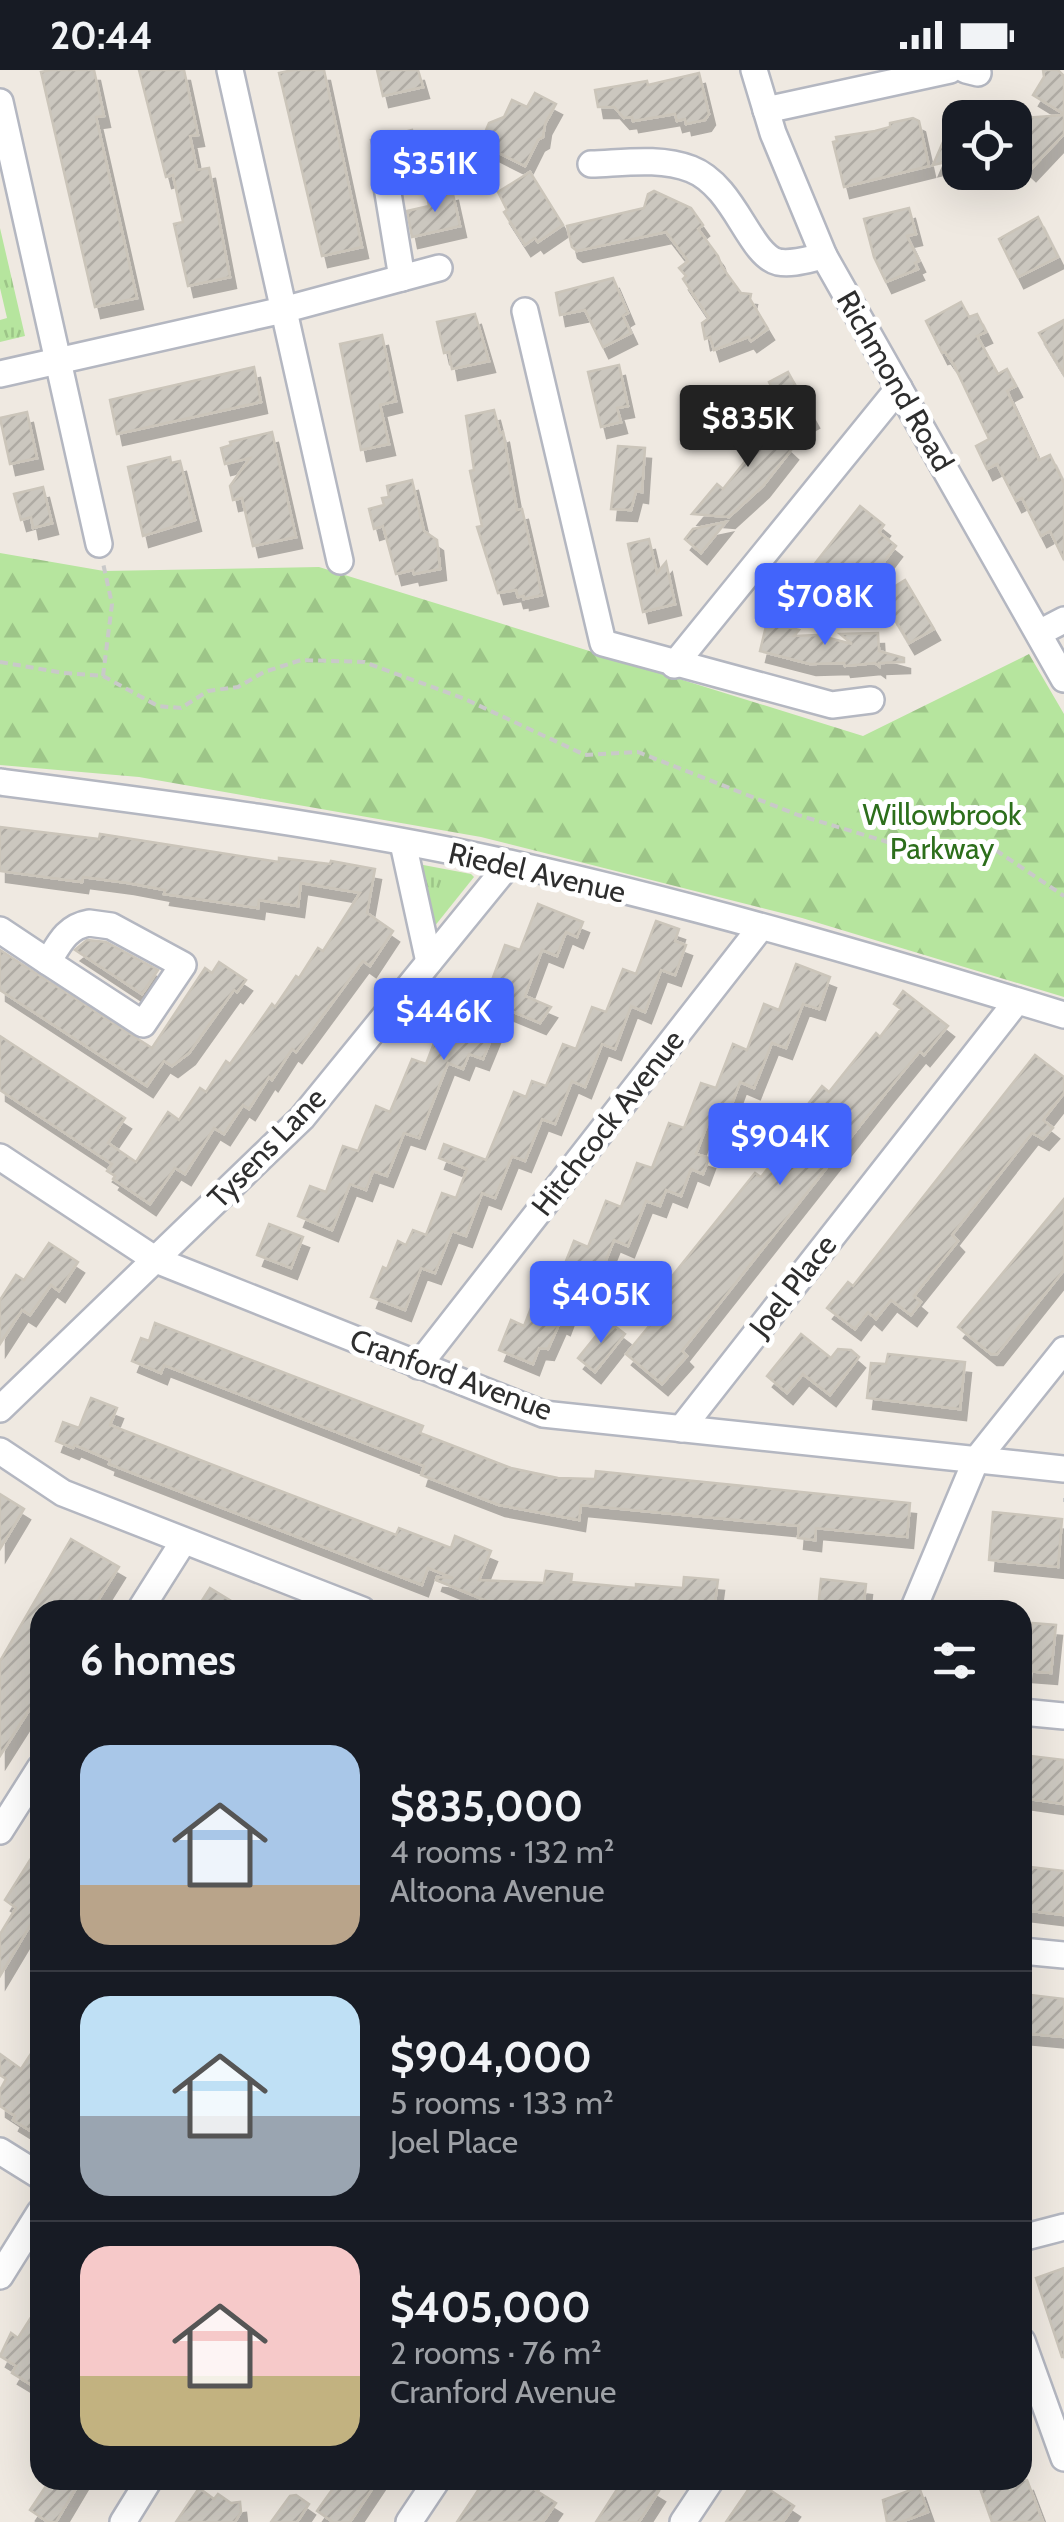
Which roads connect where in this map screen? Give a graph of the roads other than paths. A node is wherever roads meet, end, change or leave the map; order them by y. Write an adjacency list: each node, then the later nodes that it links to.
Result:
1 (230, 70): 11 (street)
2 (754, 70): 5 (street, Richmond Road)
3 (950, 70): 5 (street)
4 (0, 102): 13 (street)
5 (766, 110): 8 (street, Richmond Road)
6 (591, 164): 8 (street)
7 (402, 172): 10 (street)
8 (824, 256): 15 (street, Richmond Road)
9 (439, 268): 10 (street)
10 (402, 278): 11 (street)
11 (283, 310): 13 (street); 17 (street)
12 (525, 312): 20 (street)
13 (58, 361): 14 (street); 16 (street)
14 (0, 374)
15 (899, 388): 19 (street, Richmond Road); 20 (street)
16 (99, 544)
17 (340, 561)
18 (1064, 620): 19 (street)
19 (1039, 633): 21 (street, Richmond Road)
20 (674, 664): 22 (street)
21 (1064, 680)
22 (871, 700)
23 (0, 782): 24 (street, Riedel Avenue)
24 (403, 843): 25 (street, Riedel Avenue); 29 (street)
25 (509, 864): 26 (street, Riedel Avenue); 29 (street, Tysens Lane)
26 (761, 928): 30 (street, Riedel Avenue); 35 (street, Hitchcock Avenue)
27 (0, 930): 28 (street)
28 (48, 962): 28 (street)
29 (429, 962): 33 (street, Tysens Lane)
30 (1017, 1001): 31 (street, Riedel Avenue); 37 (street, Joel Place)
31 (1064, 1015)
32 (0, 1157): 33 (street, Cranford Avenue)
33 (156, 1260): 35 (street, Cranford Avenue); 36 (street, Tysens Lane)
34 (1064, 1350): 39 (street)
35 (418, 1366): 37 (street, Cranford Avenue)
36 (0, 1409)
37 (681, 1429): 39 (street, Cranford Avenue)
38 (0, 1452): 41 (street)
39 (976, 1460): 40 (street, Cranford Avenue); 44 (street)
40 (1064, 1470)
41 (183, 1542): 42 (street); 43 (street)
42 (146, 1600)
43 (336, 1600)
44 (917, 1600)
45 (1032, 1713): 46 (street)
46 (1064, 1716)
47 (30, 1784): 48 (street)
48 (0, 1832)
49 (1032, 1952): 50 (street)
50 (1064, 1955)
51 (0, 2151): 52 (street)
52 (30, 2170)
53 (1064, 2227): 55 (street)
54 (30, 2228): 56 (street)
55 (1032, 2235)
56 (0, 2276)
57 (1032, 2368): 58 (street)
58 (1064, 2458)
59 (143, 2490): 62 (street)
60 (430, 2490): 63 (street)
61 (704, 2490): 64 (street)
62 (123, 2522)
63 (409, 2522)
64 (683, 2522)

